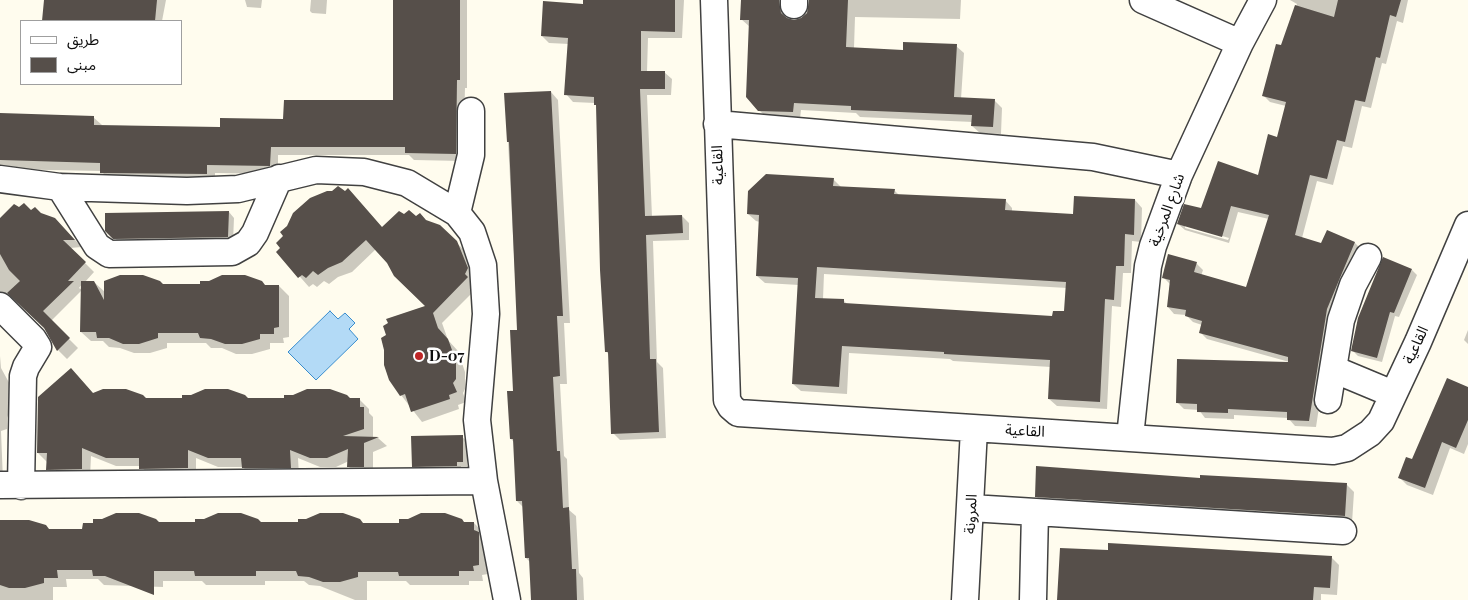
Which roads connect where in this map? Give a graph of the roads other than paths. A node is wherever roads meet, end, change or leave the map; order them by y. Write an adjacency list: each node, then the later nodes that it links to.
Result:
1 (714, 0): 6 (street, القاعية)
2 (1264, 0): 4 (street, شارع المرخية)
3 (1147, 1): 4 (street)
4 (1240, 44): 7 (street, شارع المرخية)
5 (471, 111): 11 (street)
6 (717, 124): 7 (street, القاعية); 18 (street, القاعية)
7 (1179, 175): 19 (street, شارع المرخية)
8 (279, 178): 10 (street); 10 (street); 11 (street)
9 (0, 179): 10 (street)
10 (60, 187)
11 (457, 213): 20 (street)
12 (1468, 225): 16 (street, القاعية)
13 (1368, 257): 15 (street)
14 (0, 306): 21 (street)
15 (1334, 369): 16 (street); 17 (street)
16 (1393, 394): 19 (street, القاعية)
17 (1328, 400)
18 (974, 428): 19 (street, القاعية); 22 (street, المرونة)
19 (1130, 437)
20 (484, 481): 21 (street); 25 (street)
21 (11, 486)
22 (971, 508): 23 (street); 26 (street, المرونة)
23 (1035, 512): 24 (street); 27 (street)
24 (1343, 532)
25 (507, 600)
26 (965, 600)
27 (1033, 600)

